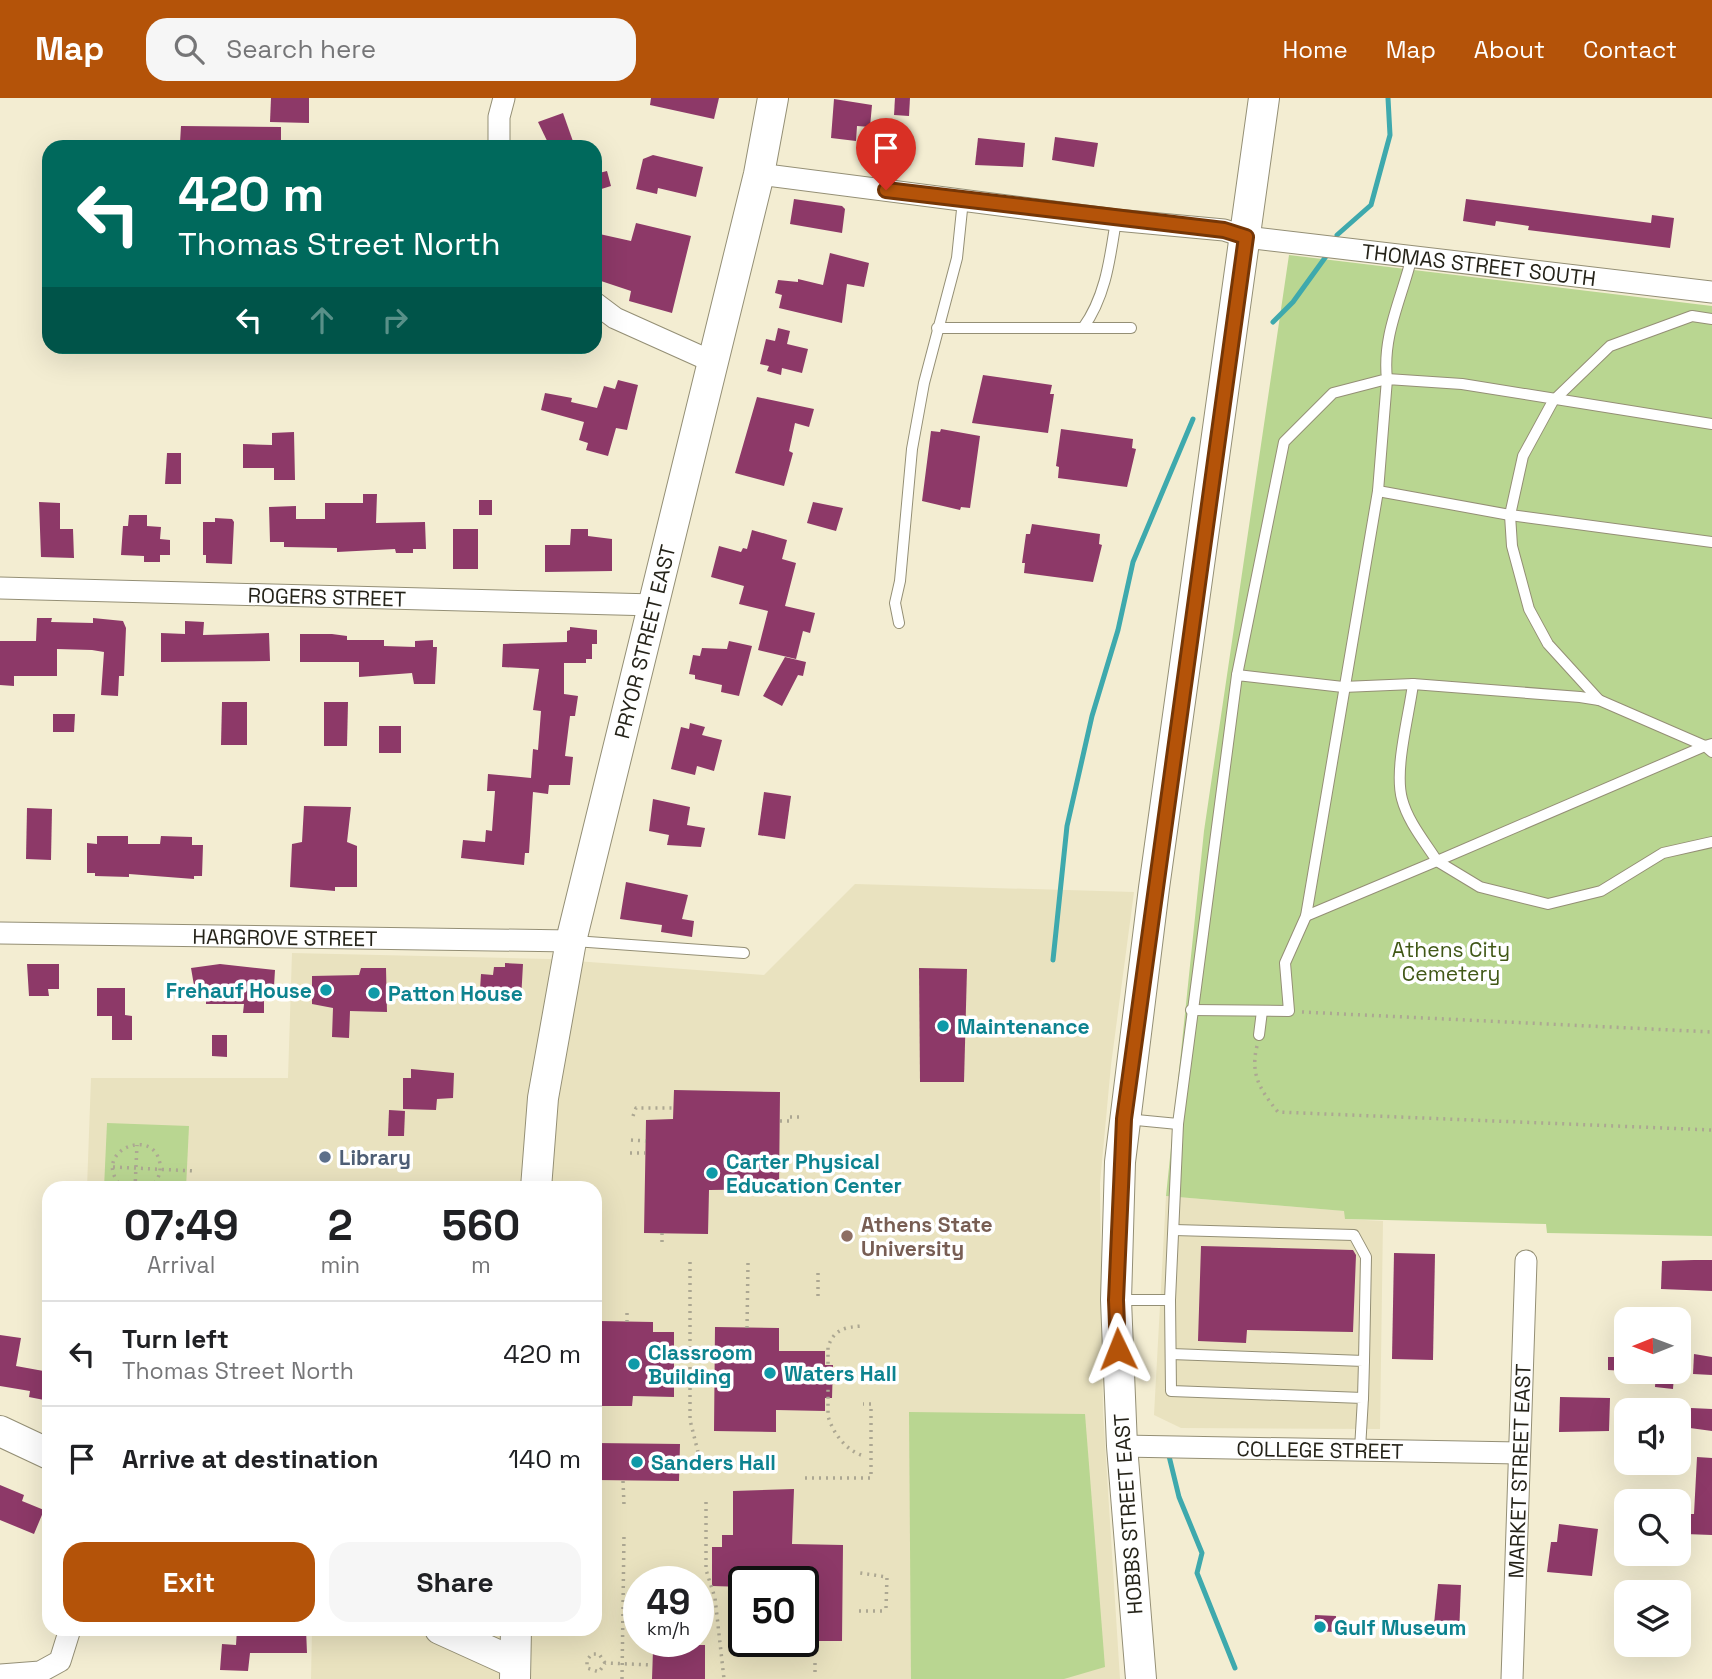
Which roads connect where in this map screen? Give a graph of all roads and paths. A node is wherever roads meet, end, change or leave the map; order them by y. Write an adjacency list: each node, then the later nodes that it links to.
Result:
1 (503, 98): 4 (street)
2 (773, 98): 5 (main road, PRYOR STREET EAST)
3 (1264, 98): 8 (main road, HOBBS STREET EAST)
4 (499, 140)
5 (759, 174): 6 (street, THOMAS STREET SOUTH); 16 (main road, PRYOR STREET EAST)
6 (963, 200): 7 (street, THOMAS STREET SOUTH); 13 (lane)
7 (1116, 220): 8 (street, THOMAS STREET SOUTH); 14 (lane)
8 (1246, 237): 9 (street, THOMAS STREET SOUTH); 45 (main road, HOBBS STREET EAST)
9 (1412, 256): 10 (street, THOMAS STREET SOUTH); 17 (lane)
10 (1712, 292)
11 (602, 308): 16 (street)
12 (1712, 318): 18 (lane)
13 (937, 328): 14 (lane); 25 (lane)
14 (1083, 328): 15 (lane)
15 (1131, 328)
16 (713, 362): 24 (main road, PRYOR STREET EAST)
17 (1387, 379): 18 (lane); 20 (lane); 26 (lane)
18 (1553, 401): 19 (lane); 21 (lane)
19 (1712, 424)
20 (1378, 491): 21 (lane); 28 (lane)
21 (1510, 515): 22 (lane); 29 (lane)
22 (1712, 542)
23 (0, 588): 24 (street, ROGERS STREET)
24 (655, 605): 35 (main road, PRYOR STREET EAST)
25 (899, 623)
26 (1237, 675): 28 (lane); 37 (lane)
27 (1413, 684): 28 (lane); 29 (lane); 32 (lane)
28 (1343, 687): 33 (lane)
29 (1599, 700): 30 (lane)
30 (1710, 747): 32 (lane)
31 (1712, 842): 32 (lane)
32 (1437, 861): 33 (lane)
33 (1306, 916): 39 (lane)
34 (0, 933): 35 (street, HARGROVE STREET)
35 (571, 941): 36 (lane); 63 (main road, PRYOR STREET EAST)
36 (744, 953)
37 (1191, 1010): 38 (lane); 47 (lane)
38 (1262, 1011): 39 (lane); 41 (lane)
39 (1289, 1011): 40 (path)
40 (1712, 1032)
41 (1259, 1035): 48 (path)
42 (674, 1108): 43 (path)
43 (632, 1116)
44 (801, 1116): 46 (path)
45 (1124, 1119): 47 (lane); 72 (main road, HOBBS STREET EAST)
46 (780, 1121)
47 (1178, 1124): 64 (lane)
48 (1712, 1129)
49 (631, 1140): 50 (path)
50 (646, 1141)
51 (137, 1145): 56 (path); 57 (path); 58 (path)
52 (630, 1153): 53 (path)
53 (645, 1153)
54 (779, 1157): 55 (path)
55 (822, 1163)
56 (113, 1167): 57 (path); 60 (path)
57 (136, 1169): 58 (path); 61 (path)
58 (160, 1170): 59 (path); 62 (path)
59 (195, 1171)
60 (118, 1181)
61 (135, 1181)
62 (157, 1181)
63 (537, 1181)
64 (1174, 1230): 73 (lane); 79 (lane)
65 (662, 1233): 66 (path)
66 (662, 1242)
67 (1526, 1261): 88 (street, MARKET STREET EAST)
68 (691, 1262): 90 (path)
69 (748, 1263): 77 (path)
70 (818, 1272): 71 (path)
71 (818, 1296)
72 (1116, 1300): 73 (lane); 85 (main road, HOBBS STREET EAST)
73 (1170, 1300): 78 (lane)
74 (627, 1311): 75 (path)
75 (627, 1322)
76 (863, 1326): 80 (path)
77 (747, 1328)
78 (1171, 1354): 79 (lane); 82 (lane)
79 (1364, 1361): 82 (lane)
80 (827, 1381): 81 (path); 89 (path)
81 (863, 1381)
82 (1363, 1398): 86 (lane)
83 (863, 1404): 91 (path)
84 (0, 1430): 87 (main road)
85 (1122, 1446): 86 (street, COLLEGE STREET); 110 (main road, HOBBS STREET EAST)
86 (1360, 1449): 88 (street, COLLEGE STREET)
87 (42, 1451)
88 (1519, 1453): 111 (street, MARKET STREET EAST)
89 (861, 1455)
90 (704, 1476)
91 (805, 1478)
92 (623, 1481): 94 (path)
93 (706, 1502): 109 (path)
94 (624, 1505)
95 (624, 1534): 103 (path)
96 (860, 1573): 97 (path)
97 (859, 1611)
98 (68, 1636): 107 (street)
99 (452, 1636): 105 (main road)
100 (516, 1636): 105 (main road)
101 (605, 1663): 101 (path); 103 (path)
102 (815, 1663): 106 (path)
103 (622, 1664): 104 (path); 108 (path)
104 (653, 1665)
105 (515, 1671)
106 (815, 1673)
107 (0, 1675)
108 (622, 1679)
109 (724, 1679)
110 (1140, 1679)
111 (1512, 1679)

